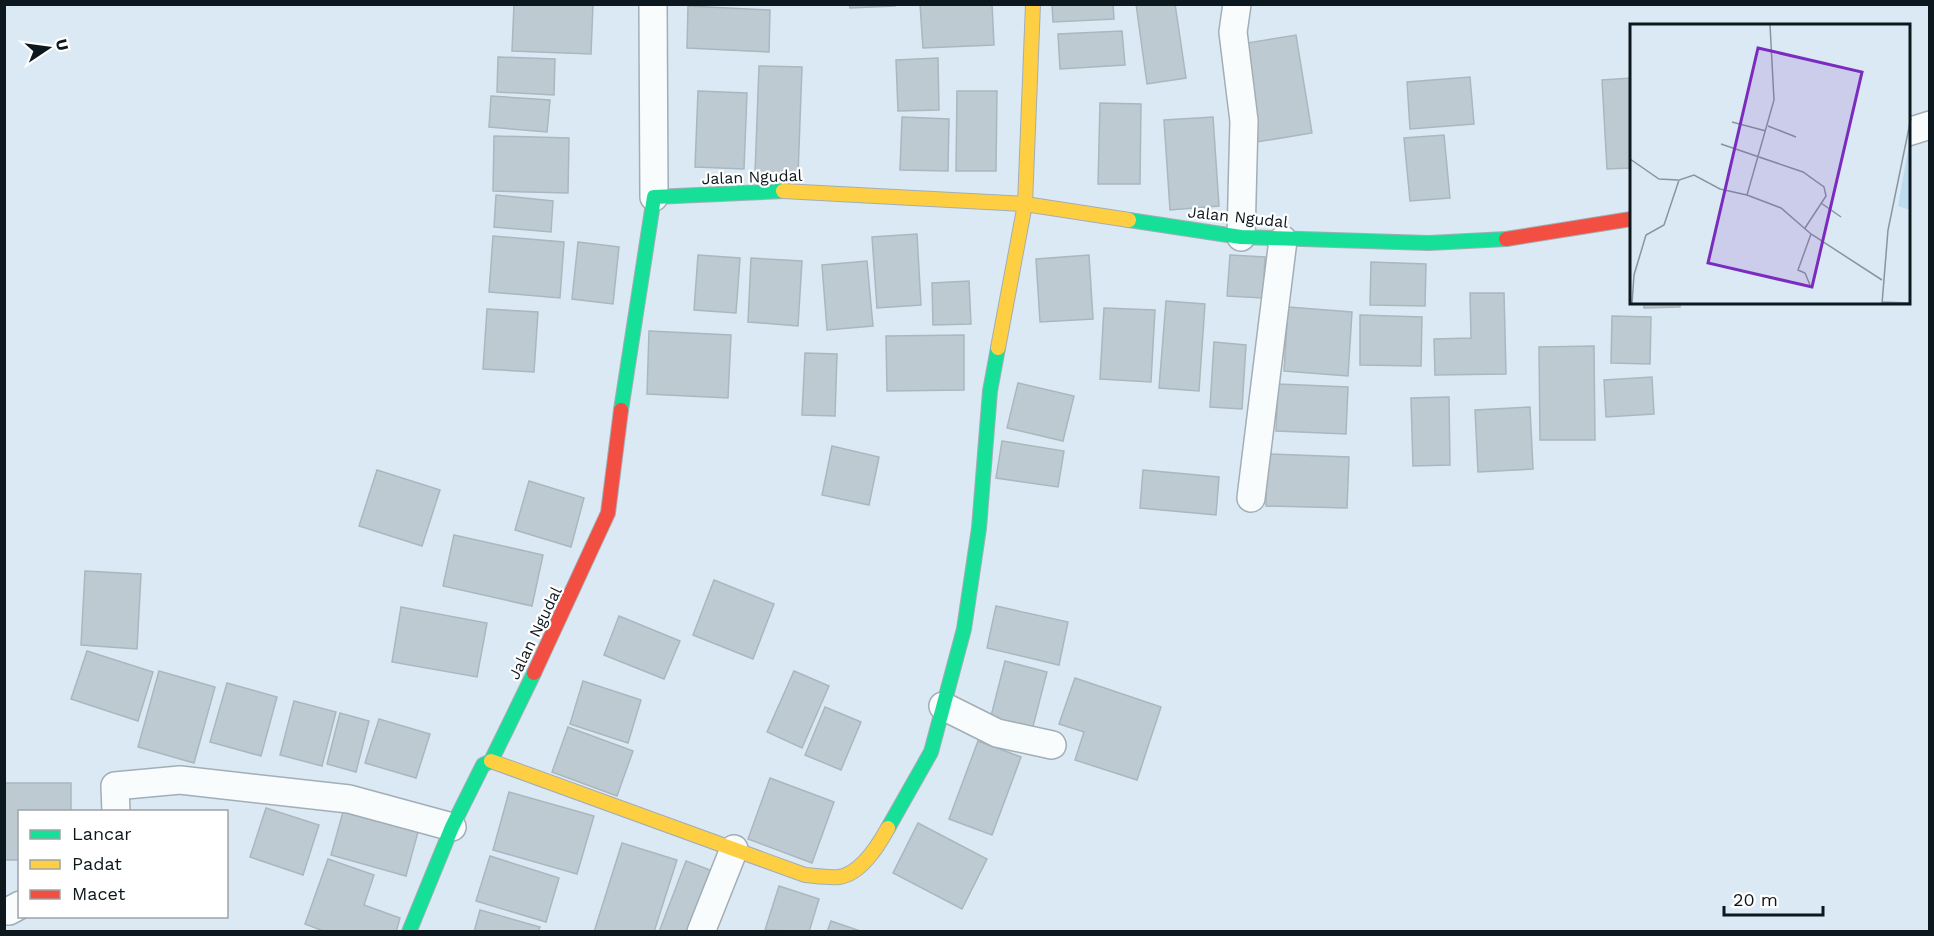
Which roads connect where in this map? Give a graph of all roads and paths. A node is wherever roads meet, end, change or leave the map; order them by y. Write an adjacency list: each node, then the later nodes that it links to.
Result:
1 (653, 4): 6 (street)
2 (1033, 4): 7 (street)
3 (1237, 4): 9 (street)
4 (1929, 125): 5 (street)
5 (1910, 131)
6 (654, 198): 7 (street, Jalan Ngudal); 14 (street, Jalan Ngudal)
7 (1025, 204): 9 (street, Jalan Ngudal); 12 (street)
8 (1630, 219): 10 (street, Jalan Ngudal)
9 (1241, 237): 10 (street, Jalan Ngudal)
10 (1283, 240): 11 (street)
11 (1251, 498)
12 (943, 706): 13 (street); 17 (street)
13 (1052, 746)
14 (491, 761): 16 (street, Jalan Ngudal); 17 (street)
15 (116, 799): 16 (street)
16 (452, 827): 18 (street, Jalan Ngudal)
17 (734, 849): 19 (street)
18 (409, 932)
19 (701, 932)

